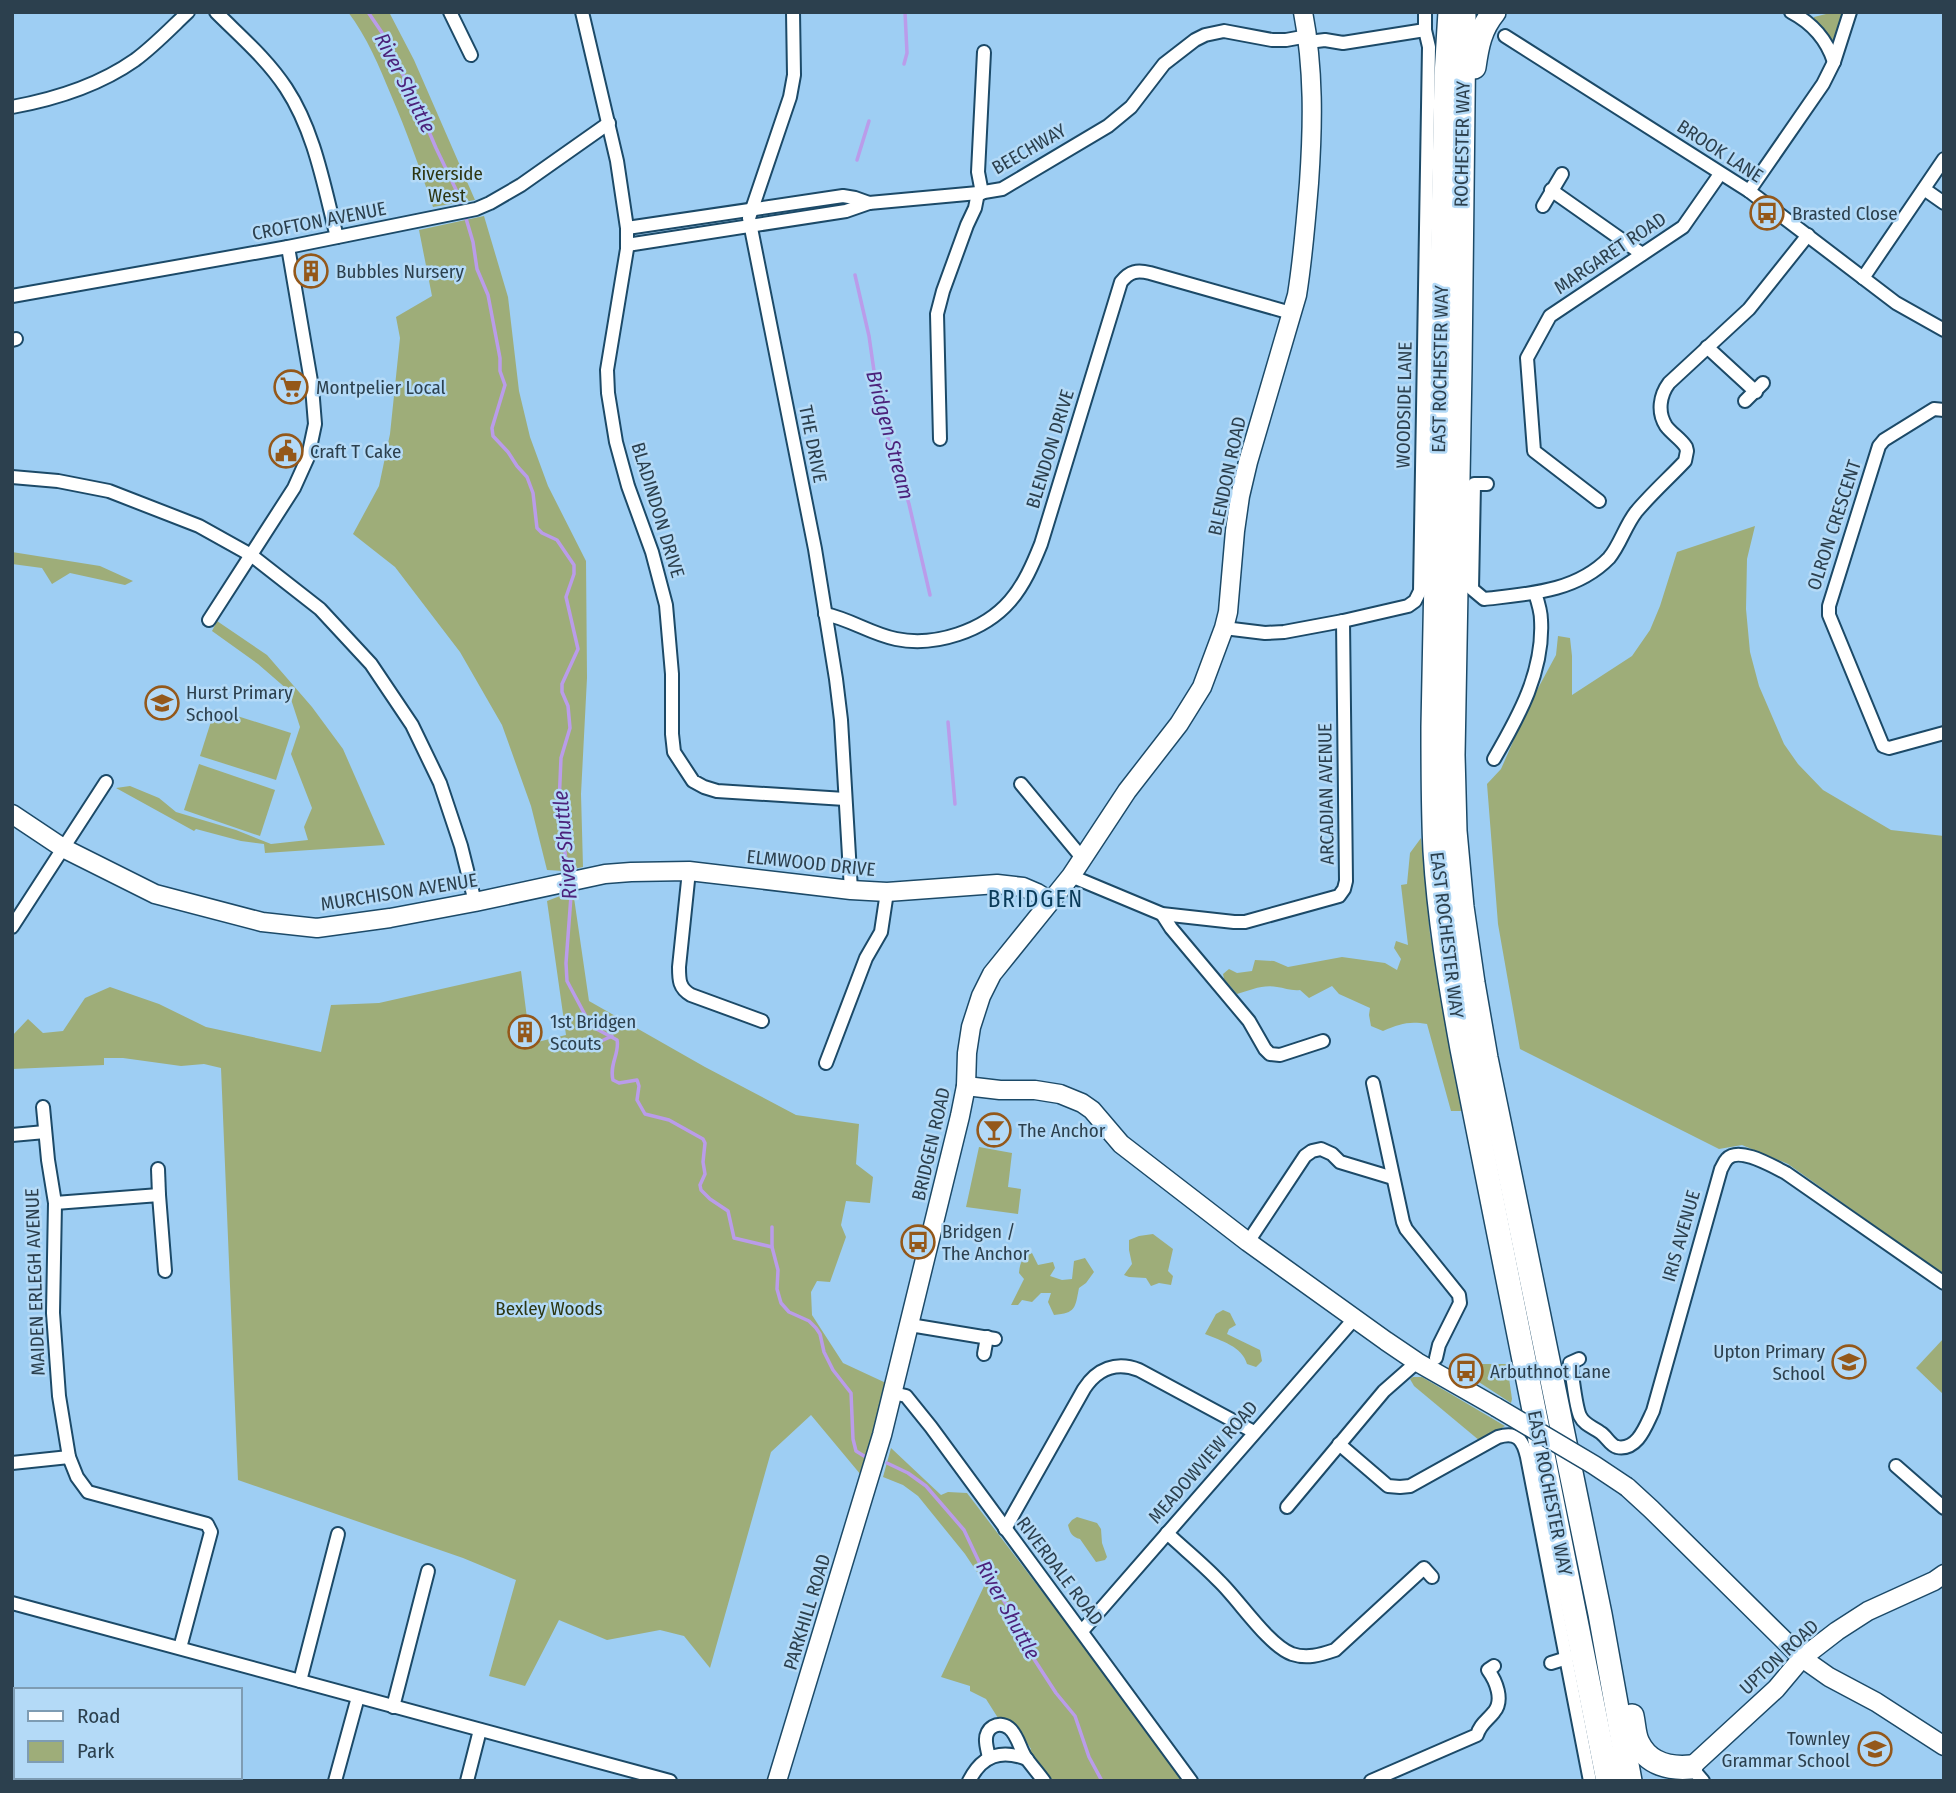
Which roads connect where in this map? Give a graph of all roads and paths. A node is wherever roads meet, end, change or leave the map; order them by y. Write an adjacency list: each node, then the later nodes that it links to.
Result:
1 (188, 12): 22 (street)
2 (216, 12): 38 (street)
3 (450, 12): 19 (street)
4 (582, 12): 23 (street, BLADINDON DRIVE)
5 (793, 12): 34 (street, THE DRIVE)
6 (1303, 12): 17 (street, BLENDON ROAD)
7 (1425, 12): 15 (street, WOODSIDE LANE)
8 (1442, 12): 21 (highway)
9 (1450, 12): 21 (highway, ROCHESTER WAY)
10 (1464, 12): 42 (highway, ROCHESTER WAY)
11 (1494, 12): 42 (highway)
12 (1808, 12): 14 (street)
13 (1850, 12): 20 (street)
14 (1792, 13): 20 (street)
15 (1425, 30): 17 (street, BEECHWAY); 58 (street, WOODSIDE LANE)
16 (1505, 36): 26 (street, BROOK LANE)
17 (1308, 39): 30 (street, BEECHWAY); 45 (street, BLENDON ROAD)
18 (984, 52): 30 (street)
19 (471, 55)
20 (1834, 62): 29 (street)
21 (1446, 75): 138 (highway, EAST ROCHESTER WAY)
22 (12, 107)
23 (609, 123): 36 (street, BLADINDON DRIVE); 38 (street, CROFTON AVENUE)
24 (1944, 159): 27 (street)
25 (1562, 174): 28 (street)
26 (1720, 174): 29 (street, BROOK LANE); 41 (street, MARGARET ROAD)
27 (1924, 189): 31 (street); 43 (street)
28 (1551, 190): 33 (street); 41 (street)
29 (1749, 191): 37 (street, BROOK LANE)
30 (980, 193): 32 (street); 50 (street, BEECHWAY)
31 (1944, 203)
32 (869, 204): 34 (street); 35 (street)
33 (1543, 206)
34 (751, 209): 35 (street, THE DRIVE); 36 (street)
35 (750, 227): 39 (street); 56 (street, THE DRIVE)
36 (627, 228): 39 (street, BLADINDON DRIVE)
37 (1808, 235): 43 (street, BROOK LANE); 47 (street)
38 (337, 237): 40 (street, CROFTON AVENUE)
39 (627, 245): 64 (street, BLADINDON DRIVE)
40 (288, 247): 44 (street, CROFTON AVENUE); 54 (street)
41 (1642, 254): 53 (street, MARGARET ROAD)
42 (1460, 276): 114 (highway, EAST ROCHESTER WAY)
43 (1863, 278): 46 (street, BROOK LANE)
44 (12, 296)
45 (1291, 313): 56 (street, BLENDON DRIVE); 59 (street, BLENDON ROAD)
46 (1944, 330)
47 (1707, 347): 48 (street); 55 (street)
48 (1745, 401)
49 (1944, 410): 60 (street, OLRON CRESCENT)
50 (940, 439)
51 (12, 477): 54 (street)
52 (1488, 484): 55 (street)
53 (1599, 501)
54 (251, 555): 57 (street); 74 (street)
55 (1535, 593): 61 (street)
56 (825, 614): 64 (street, THE DRIVE)
57 (209, 620)
58 (1343, 621): 59 (street, WOODSIDE LANE); 75 (street, ARCADIAN AVENUE)
59 (1224, 628): 67 (street, BLENDON ROAD)
60 (1944, 733)
61 (1494, 759)
62 (106, 782): 66 (street)
63 (1021, 784): 67 (street)
64 (845, 799): 71 (street, THE DRIVE)
65 (12, 814): 66 (street, MURCHISON AVENUE)
66 (63, 848): 74 (street, MURCHISON AVENUE); 76 (street)
67 (1083, 859): 69 (street, BLENDON ROAD)
68 (689, 871): 70 (street, ELMWOOD DRIVE); 71 (street, ELMWOOD DRIVE); 77 (street)
69 (1071, 876): 73 (street, BLENDON ROAD); 75 (street, ARCADIAN AVENUE)
70 (565, 882): 74 (street, MURCHISON AVENUE)
71 (851, 890): 72 (street, ELMWOOD DRIVE)
72 (887, 892): 73 (street, ELMWOOD DRIVE); 79 (street)
73 (1050, 901): 81 (street, BRIDGEN ROAD)
74 (475, 902)
75 (1162, 914): 78 (street)
76 (12, 927)
77 (762, 1021)
78 (1324, 1041)
79 (826, 1063)
80 (1373, 1083): 86 (street)
81 (966, 1086): 89 (street); 93 (street, BRIDGEN ROAD)
82 (43, 1107): 83 (street, MAIDEN ERLEGH AVENUE)
83 (45, 1132): 84 (street); 88 (street, MAIDEN ERLEGH AVENUE)
84 (12, 1135)
85 (158, 1170): 87 (street)
86 (1393, 1178): 89 (street); 95 (street)
87 (159, 1195): 88 (street); 90 (street)
88 (55, 1203): 102 (street, MAIDEN ERLEGH AVENUE)
89 (1248, 1242): 92 (street)
90 (165, 1271)
91 (1944, 1283): 96 (street, IRIS AVENUE)
92 (1354, 1319): 97 (street); 99 (street, MEADOWVIEW ROAD)
93 (910, 1325): 94 (street); 98 (street, BRIDGEN ROAD)
94 (984, 1354)
95 (1436, 1358)
96 (1579, 1359)
97 (1417, 1362): 100 (street); 118 (street, bridge)
98 (893, 1393): 101 (street, BRIDGEN ROAD); 107 (street, RIVERDALE ROAD)
99 (1254, 1432): 107 (street); 108 (street, MEADOWVIEW ROAD)
100 (1339, 1444): 105 (street); 117 (street)
101 (876, 1455): 132 (street, PARKHILL ROAD)
102 (69, 1457): 103 (street); 116 (street, MAIDEN ERLEGH AVENUE)
103 (12, 1463)
104 (1896, 1466): 106 (street)
105 (1287, 1507)
106 (1944, 1508)
107 (1005, 1529): 115 (street, RIVERDALE ROAD)
108 (1167, 1533): 110 (street); 115 (street, MEADOWVIEW ROAD)
109 (338, 1534): 121 (street)
110 (1424, 1568)
111 (428, 1571): 123 (street)
112 (1944, 1574): 118 (street, UPTON ROAD)
113 (12, 1602): 116 (street)
114 (1600, 1614): 128 (highway); 139 (highway, EAST ROCHESTER WAY)
115 (1082, 1631): 135 (street, RIVERDALE ROAD)
116 (180, 1648): 121 (street)
117 (1567, 1658): 119 (street); 137 (street)
118 (1802, 1658): 125 (street); 128 (street, UPTON ROAD)
119 (1551, 1662)
120 (1488, 1670): 136 (street)
121 (300, 1681): 122 (street)
122 (358, 1697): 123 (street); 129 (street)
123 (393, 1707): 124 (street)
124 (480, 1730): 130 (street); 131 (street)
125 (1944, 1746)
126 (989, 1758): 127 (street); 127 (street); 133 (street)
127 (1027, 1759): 134 (street)
128 (1691, 1776)
129 (335, 1781)
130 (467, 1781)
131 (670, 1781)
132 (777, 1781)
133 (969, 1781)
134 (1044, 1781)
135 (1191, 1781)
136 (1371, 1781)
137 (1590, 1781)
138 (1608, 1781)
139 (1630, 1781)

